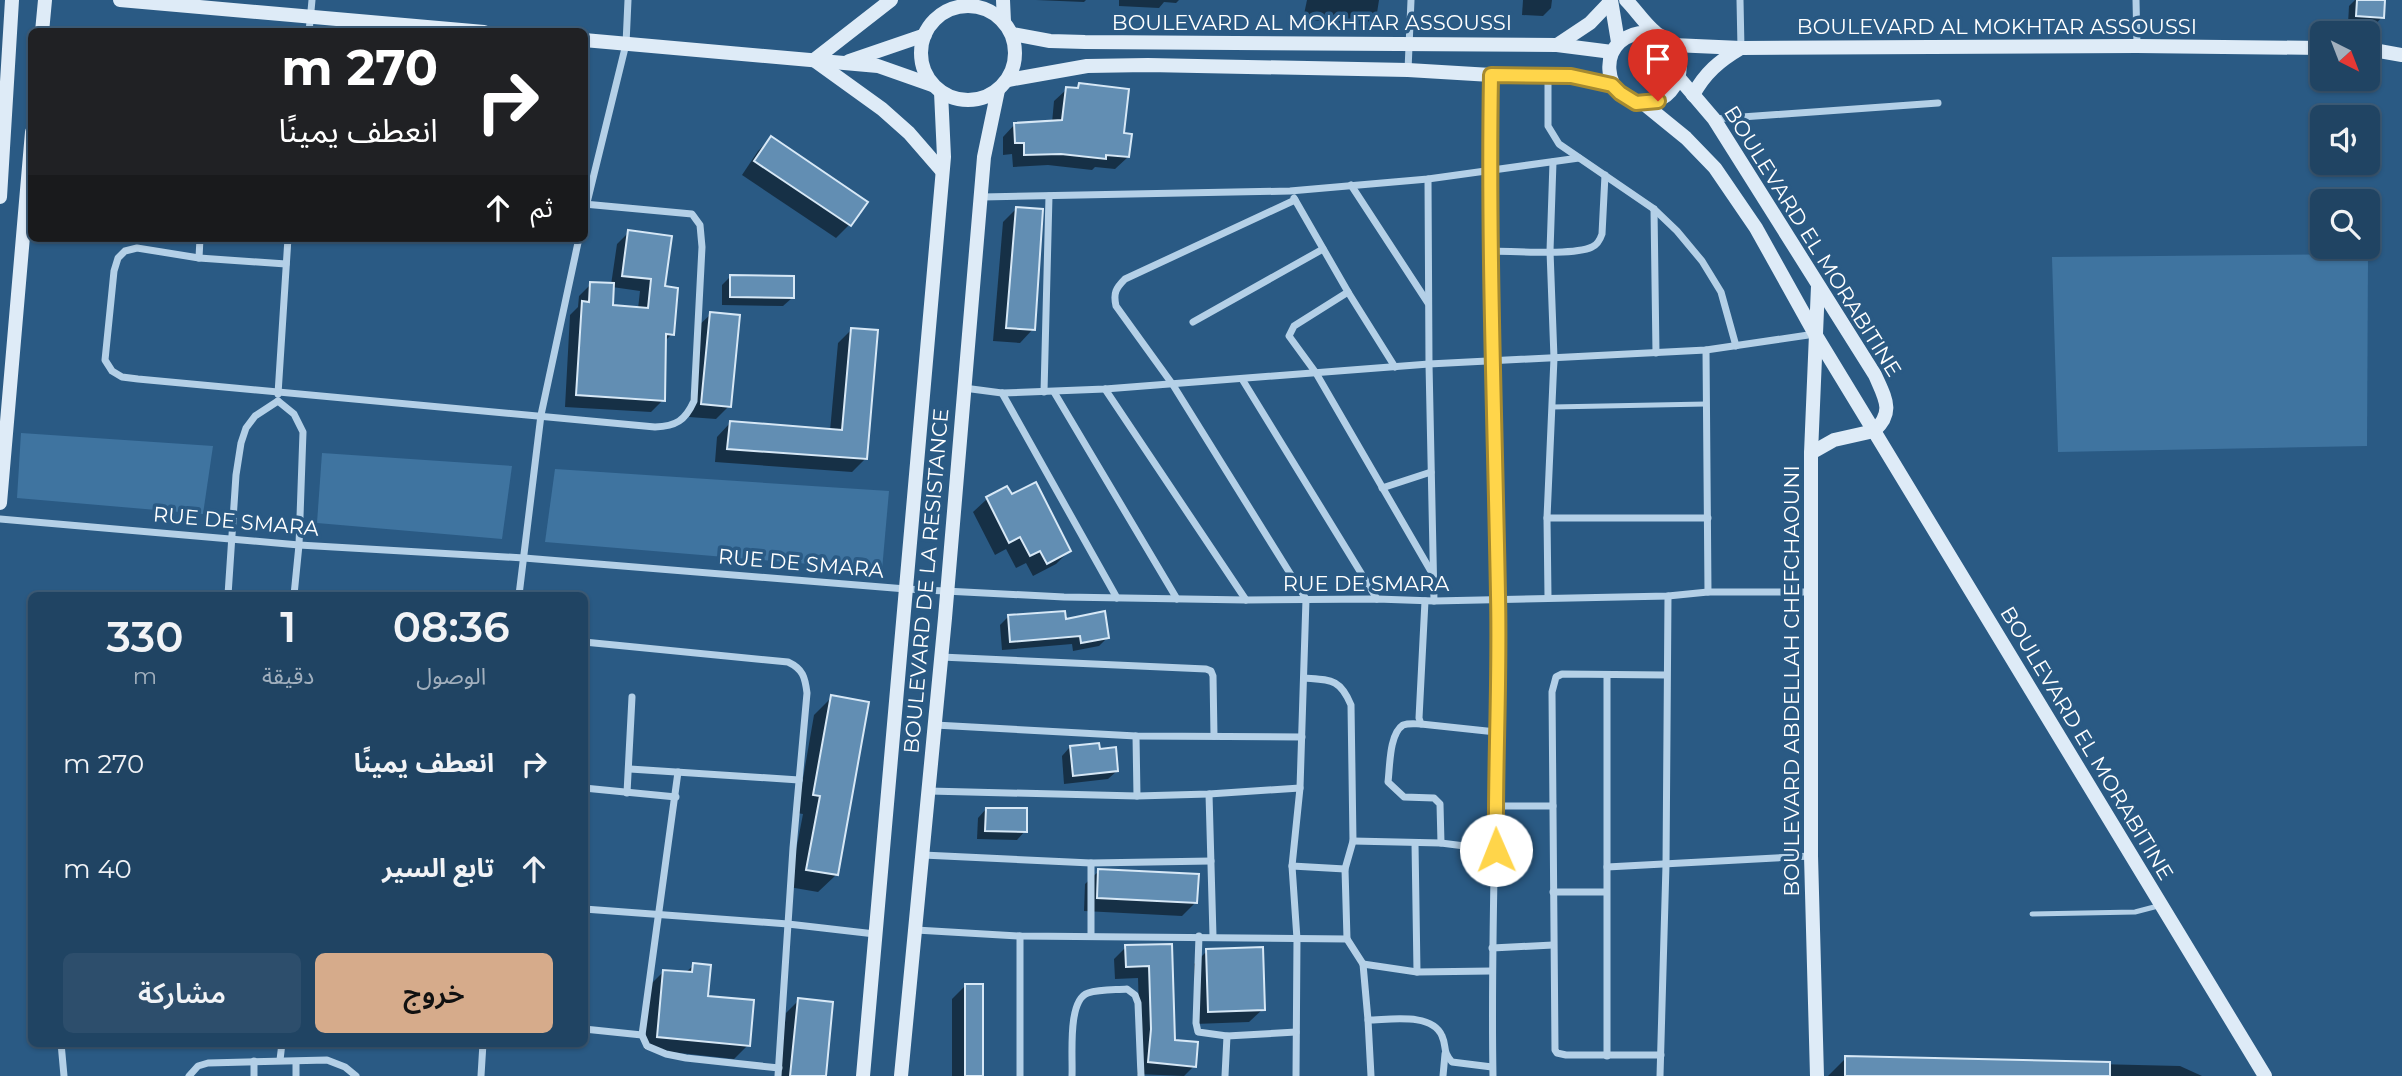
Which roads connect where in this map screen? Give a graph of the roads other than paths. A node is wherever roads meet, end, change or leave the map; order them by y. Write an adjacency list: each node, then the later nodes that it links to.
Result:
1 (12, 0): 55 (street)
2 (45, 0): 15 (street)
3 (120, 0): 14 (street)
4 (312, 0): 14 (street)
5 (628, 0): 22 (street)
6 (891, 0): 31 (street)
7 (1003, 0): 17 (street)
8 (1411, 0): 21 (street)
9 (1611, 0): 23 (street); 26 (street)
10 (1626, 0): 18 (street)
11 (1740, 0): 27 (street)
12 (2136, 0): 25 (street)
13 (949, 5): 17 (street); 19 (street)
14 (310, 24): 16 (street)
15 (42, 28)
16 (397, 28)
17 (1008, 28): 21 (street, BOULEVARD AL MOKHTAR ASSOUSSI); 37 (street)
18 (1656, 33): 24 (street); 26 (street)
19 (925, 35): 32 (street); 39 (street)
20 (588, 40): 22 (street)
21 (1409, 43): 23 (street, BOULEVARD AL MOKHTAR ASSOUSSI); 33 (street)
22 (626, 44): 31 (street); 53 (street)
23 (1557, 45): 26 (street, BOULEVARD AL MOKHTAR ASSOUSSI)
24 (1673, 45): 27 (street, BOULEVARD AL MOKHTAR ASSOUSSI); 36 (street)
25 (2137, 46): 27 (street, BOULEVARD AL MOKHTAR ASSOUSSI); 28 (street, BOULEVARD AL MOKHTAR ASSOUSSI)
26 (1615, 47): 38 (street)
27 (1741, 48): 40 (street)
28 (2310, 48)
29 (2380, 51): 30 (street)
30 (2402, 55)
31 (814, 60): 32 (street); 47 (street)
32 (844, 63): 39 (street)
33 (1408, 70): 34 (street, BOULEVARD AL MOKHTAR ASSOUSSI); 37 (street, BOULEVARD AL MOKHTAR ASSOUSSI)
34 (1491, 75): 35 (street, BOULEVARD AL MOKHTAR ASSOUSSI); 46 (street)
35 (1548, 76): 38 (street, BOULEVARD AL MOKHTAR ASSOUSSI); 44 (street)
36 (1679, 78): 40 (street, BOULEVARD EL MORABITINE); 41 (street)
37 (1003, 85): 39 (street); 56 (street, BOULEVARD DE LA RESISTANCE)
38 (1612, 85): 41 (street)
39 (937, 88): 47 (street, BOULEVARD DE LA RESISTANCE)
40 (1693, 95): 43 (street, BOULEVARD EL MORABITINE)
41 (1643, 103): 72 (street, BOULEVARD EL MORABITINE)
42 (1938, 103): 43 (street)
43 (1714, 119): 68 (street, BOULEVARD EL MORABITINE)
44 (1579, 158): 45 (street); 48 (street)
45 (1553, 162): 46 (street); 65 (street)
46 (1489, 170): 50 (street); 64 (street)
47 (942, 171): 105 (street, BOULEVARD DE LA RESISTANCE)
48 (1605, 176): 59 (street); 65 (street)
49 (28, 178): 97 (street)
50 (1428, 179): 51 (street); 70 (street)
51 (1351, 186): 52 (street); 70 (street)
52 (1290, 191): 54 (street); 57 (street)
53 (588, 196)
54 (1049, 196): 56 (street); 86 (street)
55 (0, 197)
56 (982, 197): 83 (street, BOULEVARD DE LA RESISTANCE)
57 (1295, 200): 63 (street); 82 (street)
58 (588, 204): 92 (street)
59 (1654, 209): 73 (street); 75 (street)
60 (200, 242): 66 (street)
61 (288, 242): 67 (street)
62 (578, 242): 92 (street)
63 (1323, 249): 69 (street); 71 (street)
64 (1490, 251): 65 (street); 77 (street)
65 (1550, 251): 76 (street)
66 (199, 258): 67 (street); 85 (street)
67 (286, 264): 85 (street)
68 (1818, 286): 72 (street, BOULEVARD ABDELLAH CHEFCHAOUNI); 93 (street, BOULEVARD EL MORABITINE)
69 (1348, 292): 79 (street); 80 (street)
70 (1429, 304): 78 (street)
71 (1193, 322)
72 (1815, 334): 73 (street); 93 (street, BOULEVARD EL MORABITINE); 94 (street, BOULEVARD ABDELLAH CHEFCHAOUNI)
73 (1736, 346): 74 (street)
74 (1706, 350): 75 (street); 90 (street)
75 (1656, 353): 76 (street)
76 (1554, 358): 77 (street); 91 (street)
77 (1491, 362): 78 (street); 118 (street)
78 (1429, 364): 79 (street); 95 (street)
79 (1395, 367): 80 (street)
80 (1316, 373): 81 (street); 96 (street)
81 (1242, 379): 82 (street); 115 (street)
82 (1173, 385): 84 (street); 117 (street)
83 (963, 387): 88 (street); 106 (street, BOULEVARD DE LA RESISTANCE)
84 (1105, 389): 87 (street); 119 (street)
85 (278, 391): 89 (street); 92 (street)
86 (1044, 392): 87 (street); 88 (street)
87 (1054, 392): 116 (street)
88 (1002, 393): 114 (street)
89 (278, 401): 101 (street); 102 (street)
90 (1706, 404): 91 (lane); 99 (street)
91 (1552, 407): 98 (street)
92 (541, 415): 103 (street)
93 (1874, 431): 94 (street); 160 (street, BOULEVARD EL MORABITINE)
94 (1811, 453): 111 (street, BOULEVARD ABDELLAH CHEFCHAOUNI)
95 (1430, 472): 96 (street); 104 (street)
96 (1382, 488): 104 (street)
97 (0, 503)
98 (1547, 518): 99 (street); 113 (street)
99 (1708, 518): 110 (street)
100 (0, 519): 101 (street, RUE DE SMARA)
101 (234, 539): 102 (street, RUE DE SMARA); 107 (street)
102 (299, 545): 103 (street, RUE DE SMARA); 108 (street)
103 (524, 558): 105 (street, RUE DE SMARA); 109 (street)
104 (1432, 573): 121 (street)
105 (906, 589): 106 (street, RUE DE SMARA); 166 (street, BOULEVARD DE LA RESISTANCE)
106 (948, 590): 114 (street, RUE DE SMARA); 123 (street, BOULEVARD DE LA RESISTANCE)
107 (228, 592)
108 (294, 592)
109 (519, 592)
110 (1708, 592): 111 (street, RUE DE SMARA); 112 (street, RUE DE SMARA)
111 (1811, 592): 151 (street, BOULEVARD ABDELLAH CHEFCHAOUNI)
112 (1668, 596): 113 (street, RUE DE SMARA); 125 (street)
113 (1548, 597): 118 (street, RUE DE SMARA)
114 (1116, 598): 116 (street, RUE DE SMARA)
115 (1377, 598): 117 (street, RUE DE SMARA); 120 (street, RUE DE SMARA)
116 (1177, 599): 119 (street, RUE DE SMARA)
117 (1306, 599): 119 (street, RUE DE SMARA); 126 (street)
118 (1498, 599): 121 (street, RUE DE SMARA); 130 (street)
119 (1246, 600)
120 (1425, 601): 121 (street, RUE DE SMARA); 128 (street)
121 (1434, 601)
122 (588, 642): 136 (street)
123 (941, 657): 129 (street, BOULEVARD DE LA RESISTANCE); 132 (street)
124 (1607, 675): 125 (street); 145 (street); 156 (street)
125 (1666, 675): 154 (street)
126 (1304, 678): 133 (street); 146 (street)
127 (632, 697): 134 (street)
128 (1421, 724): 130 (street); 148 (street)
129 (935, 725): 131 (street); 139 (street, BOULEVARD DE LA RESISTANCE)
130 (1496, 732): 144 (street)
131 (1136, 736): 132 (street); 142 (street)
132 (1214, 736): 133 (street)
133 (1302, 737): 138 (street)
134 (630, 769): 135 (street); 140 (street)
135 (678, 772): 136 (street); 143 (street)
136 (799, 780): 164 (street)
137 (588, 788): 140 (street)
138 (1300, 788): 141 (street); 155 (street)
139 (929, 791): 142 (street); 150 (street, BOULEVARD DE LA RESISTANCE)
140 (627, 793): 143 (street)
141 (1209, 794): 142 (street); 152 (street)
142 (1137, 796)
143 (676, 797): 163 (street)
144 (1495, 806): 145 (street); 149 (street)
145 (1553, 806): 158 (street)
146 (1353, 841): 147 (street); 157 (street)
147 (1415, 843): 148 (street); 177 (street)
148 (1441, 843): 149 (street)
149 (1496, 850): 174 (street)
150 (923, 855): 153 (street); 165 (street, BOULEVARD DE LA RESISTANCE)
151 (1811, 856): 154 (street); 211 (street, BOULEVARD ABDELLAH CHEFCHAOUNI)
152 (1210, 862): 153 (street); 170 (street)
153 (1091, 863): 168 (street)
154 (1666, 865): 156 (street); 187 (street)
155 (1293, 866): 157 (street); 171 (street)
156 (1607, 867): 159 (street)
157 (1345, 869): 172 (street)
158 (1553, 892): 159 (street); 173 (street)
159 (1606, 892): 188 (street)
160 (2161, 905): 162 (lane); 212 (street, BOULEVARD EL MORABITINE)
161 (588, 909): 163 (street)
162 (2032, 914)
163 (659, 915): 164 (street); 181 (street)
164 (788, 924): 166 (street); 193 (street)
165 (916, 930): 167 (street); 201 (street, BOULEVARD DE LA RESISTANCE)
166 (875, 934): 200 (street, BOULEVARD DE LA RESISTANCE)
167 (1020, 936): 168 (street); 202 (street)
168 (1091, 936): 169 (street)
169 (1199, 936): 170 (street); 182 (street)
170 (1213, 936): 171 (street)
171 (1297, 939): 172 (street); 180 (street)
172 (1347, 939): 175 (street)
173 (1553, 945): 174 (street); 188 (street)
174 (1492, 948): 176 (street)
175 (1363, 964): 177 (street); 178 (street)
176 (1491, 971): 177 (street); 192 (street)
177 (1418, 972)
178 (1368, 1020): 186 (street); 207 (street)
179 (588, 1029): 181 (street)
180 (1296, 1032): 182 (street); 206 (street)
181 (642, 1035): 193 (street)
182 (1227, 1036): 205 (street)
183 (61, 1047): 194 (street)
184 (282, 1047): 189 (street)
185 (483, 1047): 199 (street)
186 (1445, 1054): 192 (street); 208 (street)
187 (1661, 1055): 188 (street); 210 (street)
188 (1607, 1056)
189 (280, 1060): 190 (street); 191 (street)
190 (254, 1061): 195 (street); 196 (street)
191 (296, 1062): 197 (street); 198 (street)
192 (1492, 1067): 209 (street)
193 (779, 1072)
194 (64, 1076)
195 (189, 1076)
196 (254, 1076)
197 (296, 1076)
198 (356, 1076)
199 (481, 1076)
200 (863, 1076)
201 (901, 1076)
202 (1020, 1076)
203 (1072, 1076): 204 (street)
204 (1141, 1076)
205 (1225, 1076)
206 (1296, 1076)
207 (1371, 1076)
208 (1443, 1076)
209 (1493, 1076)
210 (1660, 1076)
211 (1817, 1076)
212 (2265, 1076)

